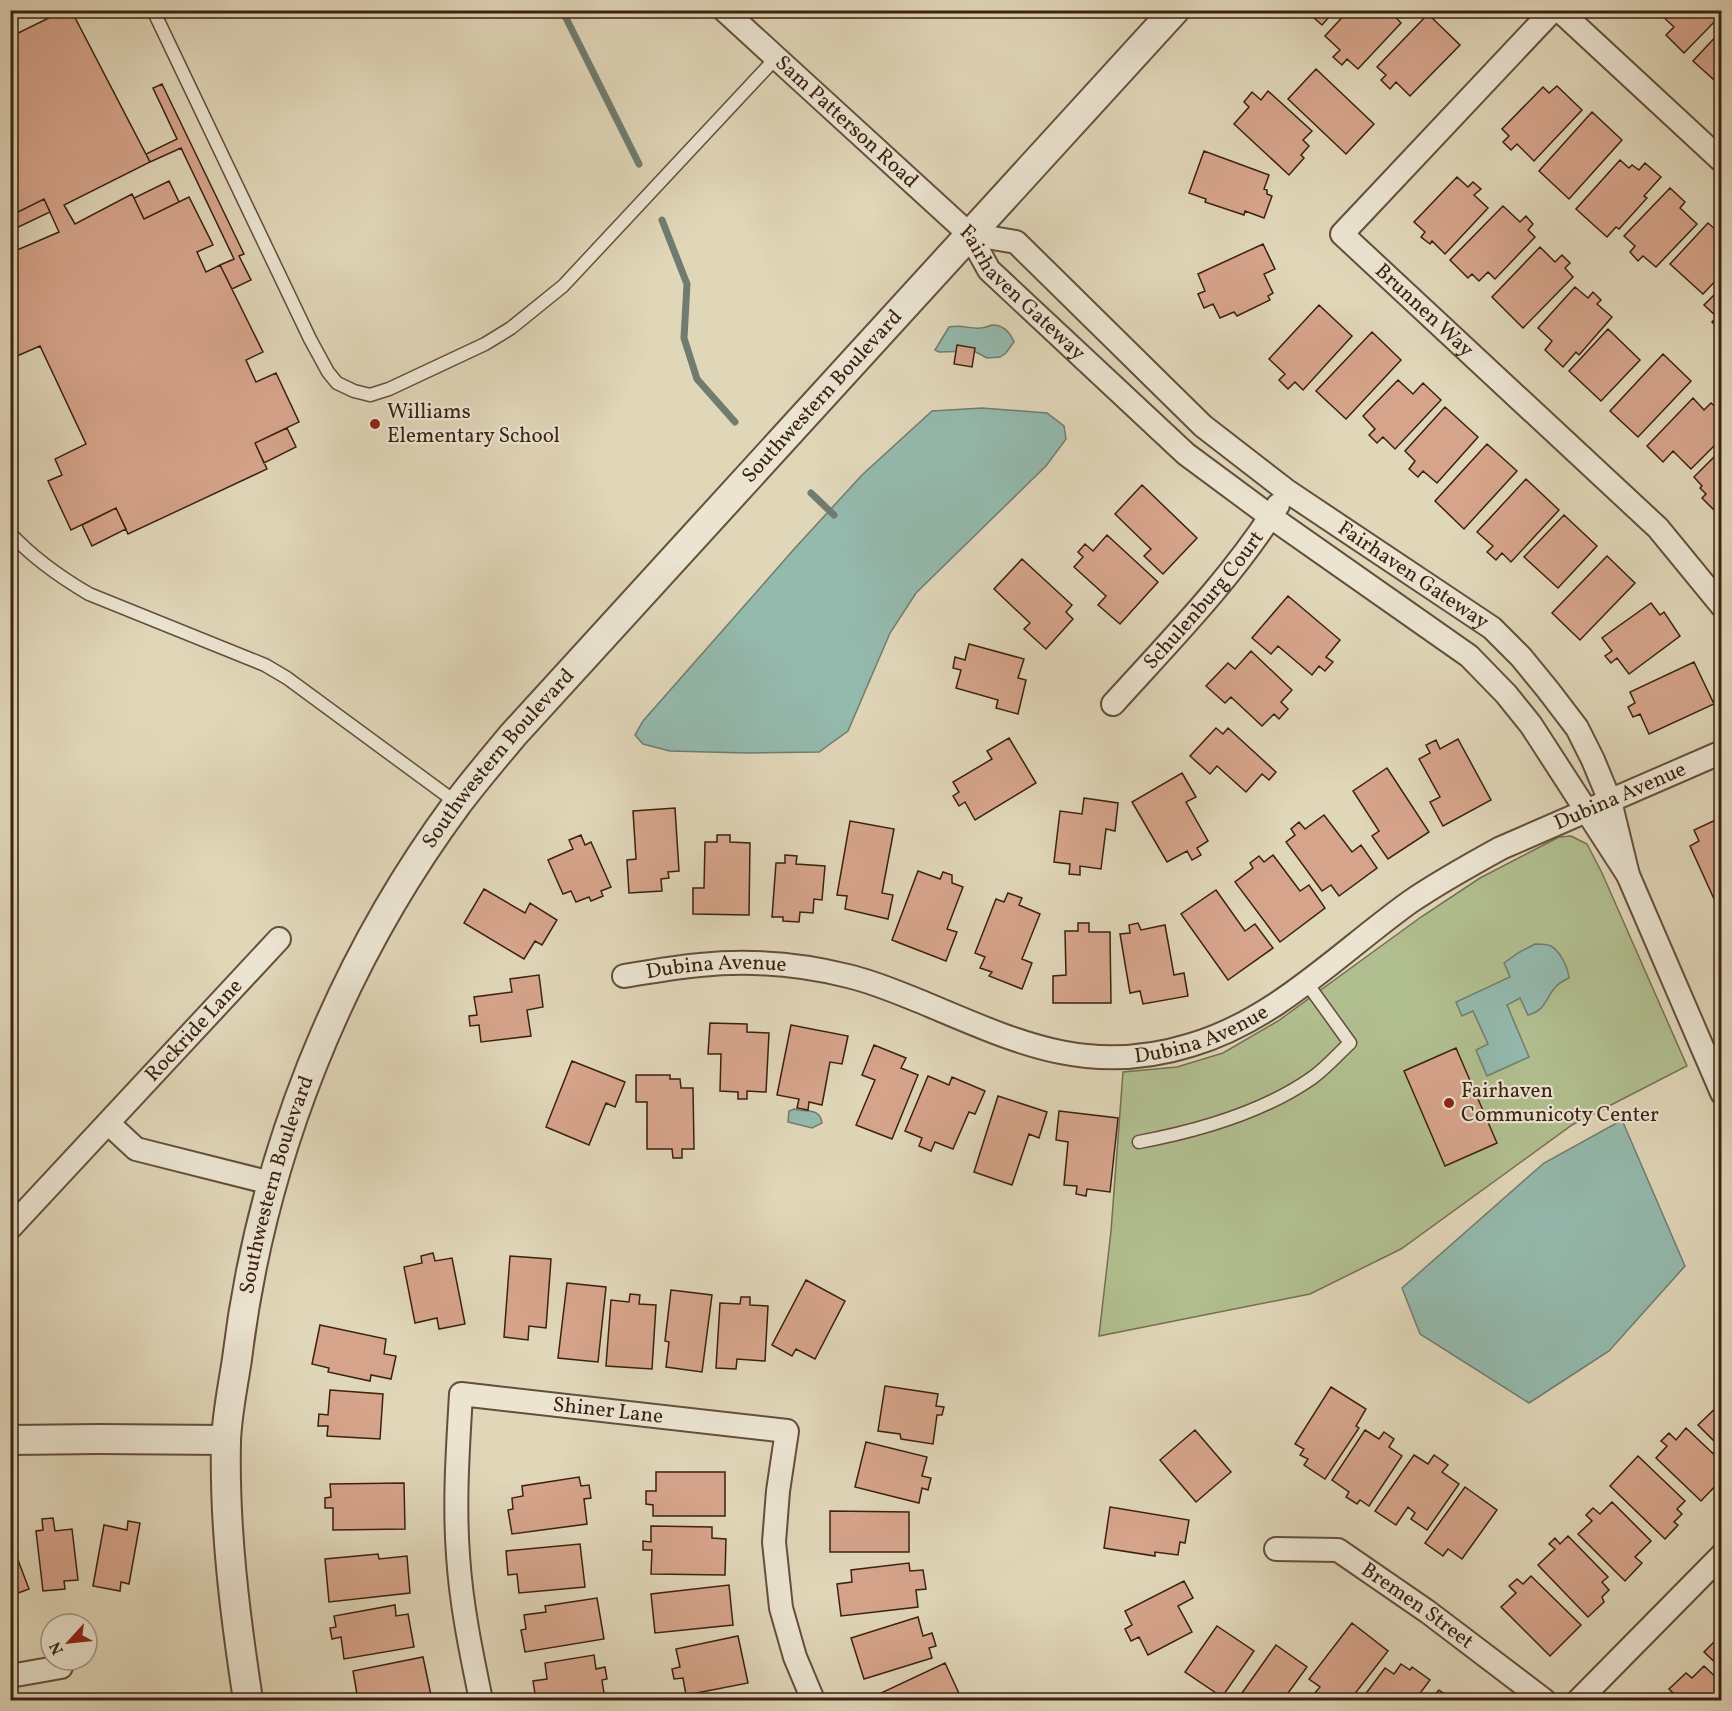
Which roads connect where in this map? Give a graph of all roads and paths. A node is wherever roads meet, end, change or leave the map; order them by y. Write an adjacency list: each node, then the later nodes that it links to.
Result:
1 (153, 10): 6 (lane)
2 (724, 10): 6 (street, Sam Patterson Road)
3 (1175, 10): 8 (street, Southwestern Boulevard)
4 (1553, 10): 12 (street, Brunnen Way)
5 (1559, 10): 7 (street)
6 (775, 59): 8 (street, Sam Patterson Road)
7 (1722, 161)
8 (969, 234): 9 (street, Fairhaven Gateway); 10 (street, Fairhaven Gateway); 16 (street, Southwestern Boulevard)
9 (1287, 491): 10 (street, Schulenburg Court); 15 (street, Fairhaven Gateway)
10 (1271, 517): 13 (street, Schulenburg Court); 17 (street, Fairhaven Gateway)
11 (10, 533): 16 (lane)
12 (1722, 606)
13 (1113, 704)
14 (1722, 752): 15 (street, Dubina Avenue)
15 (1610, 801): 17 (street, Dubina Avenue); 18 (street, Fairhaven Gateway)
16 (457, 804): 25 (street, Southwestern Boulevard)
17 (1586, 811): 18 (street, Fairhaven Gateway); 21 (street, Dubina Avenue)
18 (1628, 875): 22 (street, Fairhaven Gateway)
19 (279, 939): 23 (street, Rockride Lane)
20 (624, 976): 21 (street, Dubina Avenue)
21 (1306, 982): 24 (lane)
22 (1722, 1093)
23 (108, 1123): 25 (street); 26 (street, Rockride Lane)
24 (1138, 1142)
25 (272, 1183): 28 (street, Southwestern Boulevard)
26 (10, 1228)
27 (10, 1440): 28 (street)
28 (226, 1440): 33 (street, Southwestern Boulevard)
29 (1276, 1549): 36 (street, Bremen Street)
30 (1722, 1555): 37 (street)
31 (39, 1671): 32 (street)
32 (10, 1676)
33 (248, 1701)
34 (481, 1701): 35 (street, Shiner Lane)
35 (813, 1701)
36 (1544, 1701)
37 (1579, 1701)

